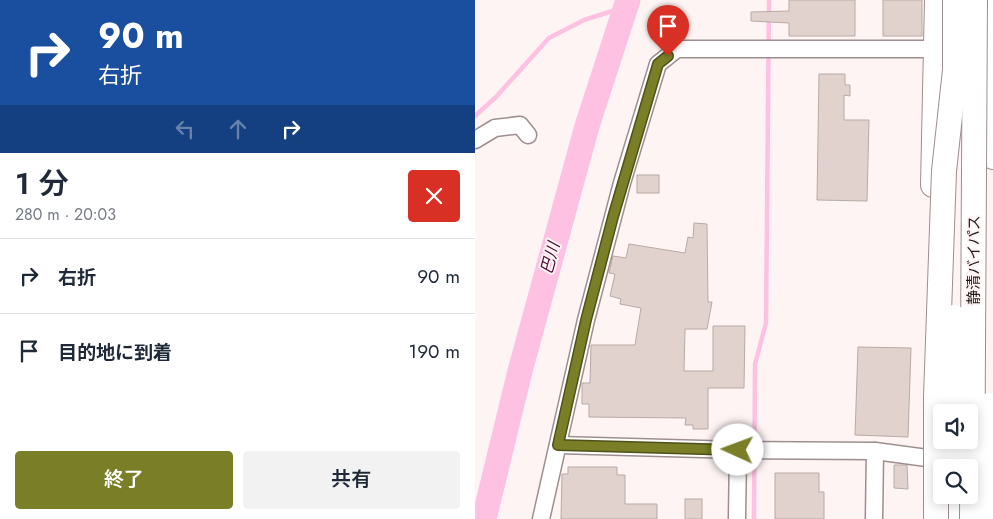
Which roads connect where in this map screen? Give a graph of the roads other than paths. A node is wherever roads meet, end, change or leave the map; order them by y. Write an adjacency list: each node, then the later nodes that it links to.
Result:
1 (937, 0): 6 (highway)
2 (955, 0): 6 (highway, 静清バイパス, bridge)
3 (975, 0): 5 (highway, 静清バイパス, bridge)
4 (991, 0): 5 (highway)
5 (986, 57): 6 (street); 9 (highway); 23 (highway, 静清バイパス, bridge); 24 (highway, bridge)
6 (943, 60): 10 (highway, 静清バイパス, bridge); 11 (street); 15 (highway); 21 (highway, bridge)
7 (528, 135): 8 (street)
8 (475, 140)
9 (993, 157)
10 (954, 404)
11 (558, 445): 12 (street); 17 (street)
12 (738, 450): 13 (street); 18 (street)
13 (875, 451): 15 (street); 19 (street)
14 (993, 456): 15 (street)
15 (927, 458): 20 (highway)
16 (953, 504): 22 (highway)
17 (541, 519)
18 (737, 519)
19 (874, 519)
20 (926, 519)
21 (936, 519)
22 (953, 519)
23 (972, 519)
24 (990, 519)

